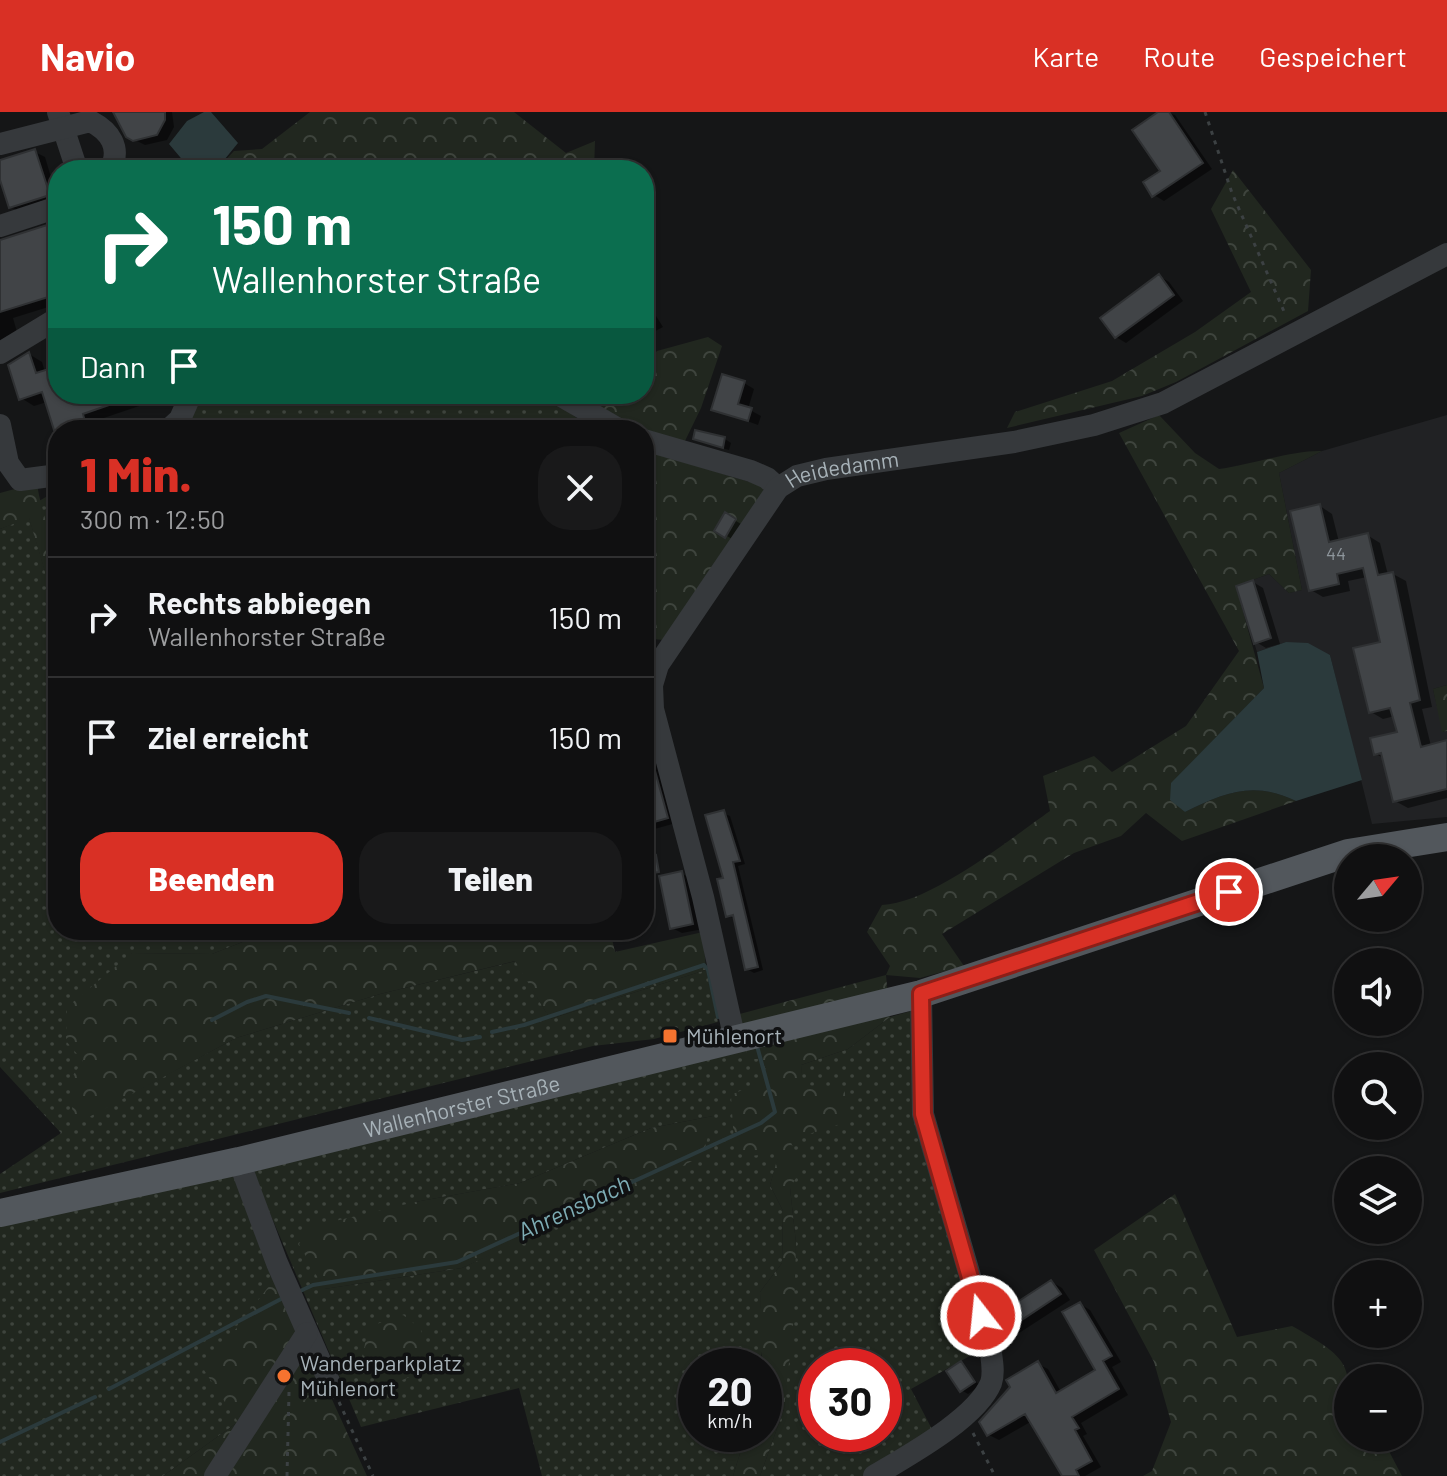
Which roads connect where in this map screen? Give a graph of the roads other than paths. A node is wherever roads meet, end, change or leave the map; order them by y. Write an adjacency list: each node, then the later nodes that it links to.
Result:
1 (60, 120): 2 (street); 3 (street); 4 (street)
2 (0, 144)
3 (74, 160)
4 (112, 160)
5 (48, 210): 6 (street)
6 (0, 226)
7 (1447, 254): 15 (street, Heidedamm)
8 (48, 324): 9 (street)
9 (0, 353)
10 (575, 404): 11 (street)
11 (603, 420)
12 (0, 425): 14 (street)
13 (654, 443): 15 (street)
14 (48, 476)
15 (778, 488): 16 (street, Heidedamm)
16 (654, 680)
17 (654, 713): 20 (street, Heidedamm)
18 (1447, 837): 19 (main road, Wallenhorster Straße)
19 (921, 994): 20 (main road, Wallenhorster Straße); 26 (street)
20 (732, 1031): 21 (main road, Wallenhorster Straße)
21 (239, 1161): 22 (main road, Wallenhorster Straße); 23 (street)
22 (0, 1213)
23 (307, 1333): 24 (street); 25 (street)
24 (332, 1388)
25 (215, 1476)
26 (874, 1476)

